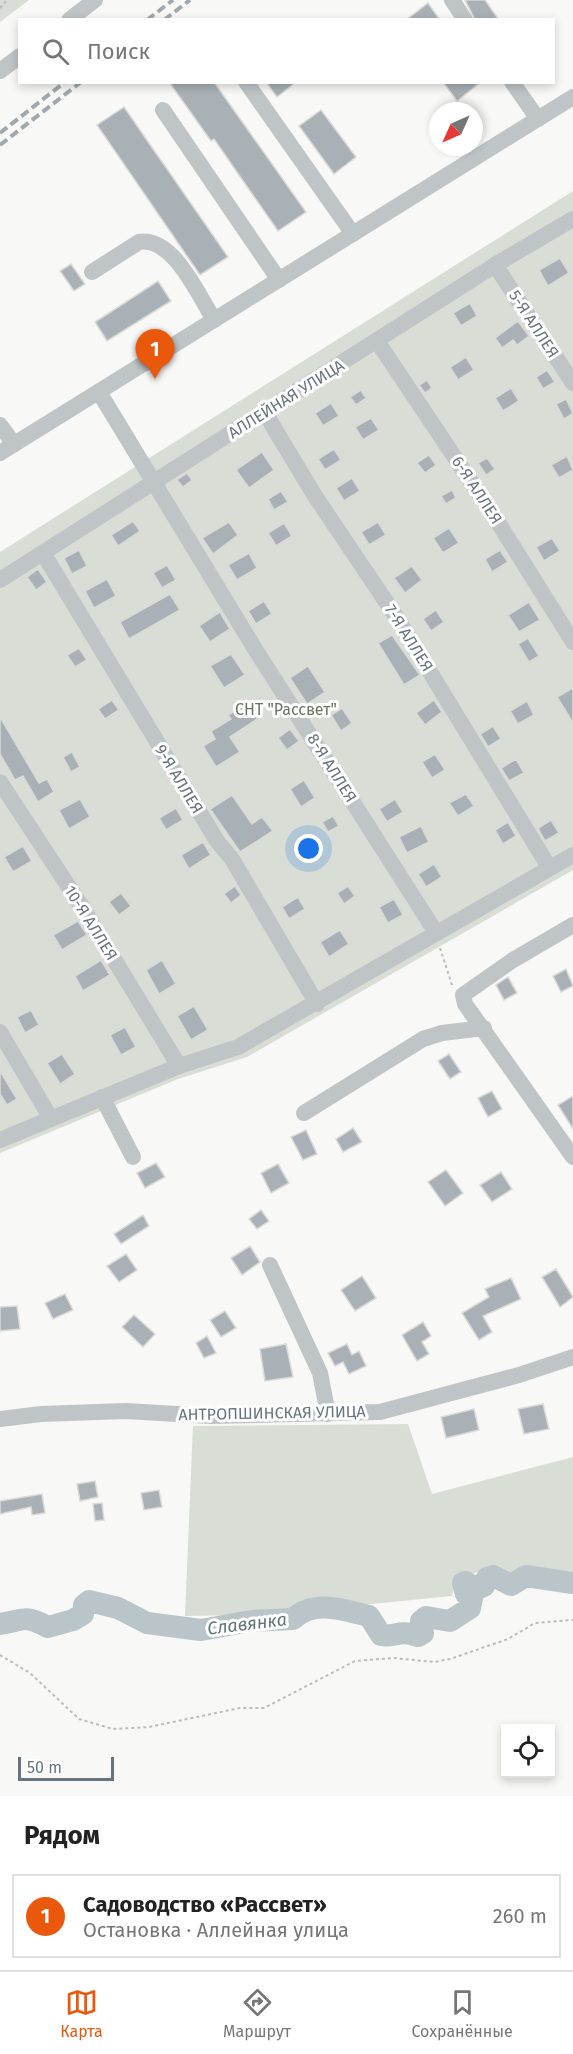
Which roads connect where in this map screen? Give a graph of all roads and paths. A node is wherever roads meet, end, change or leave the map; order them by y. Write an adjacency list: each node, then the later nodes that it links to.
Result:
1 (7, 0): 4 (path)
2 (95, 0): 5 (street)
3 (452, 0): 6 (street)
4 (0, 8)
5 (72, 18)
6 (464, 18)
7 (18, 57): 8 (street)
8 (0, 70)
9 (247, 84): 15 (street)
10 (513, 84): 13 (street)
11 (573, 97): 13 (street)
12 (163, 110): 18 (street)
13 (538, 119): 15 (street)
14 (573, 219): 16 (street, АЛЛЕЙНАЯ УЛИЦА)
15 (353, 234): 18 (street)
16 (495, 265): 20 (street, АЛЛЕЙНАЯ УЛИЦА); 21 (street, 5-Я АЛЛЕЯ)
17 (92, 272): 19 (street)
18 (279, 280): 19 (street)
19 (214, 320): 22 (street)
20 (377, 341): 23 (street, АЛЛЕЙНАЯ УЛИЦА); 29 (street, 6-Я АЛЛЕЯ)
21 (573, 383)
22 (99, 392): 25 (street); 26 (street, 8-Я АЛЛЕЯ)
23 (265, 413): 26 (street, АЛЛЕЙНАЯ УЛИЦА); 32 (street, 7-Я АЛЛЕЯ)
24 (0, 425): 25 (street)
25 (7, 448)
26 (152, 482): 27 (street, АЛЛЕЙНАЯ УЛИЦА); 34 (street, 8-Я АЛЛЕЯ)
27 (42, 553): 28 (street, АЛЛЕЙНАЯ УЛИЦА); 36 (street, 9-Я АЛЛЕЯ)
28 (0, 580)
29 (573, 642)
30 (0, 782): 39 (street, 10-Я АЛЛЕЯ)
31 (573, 855): 32 (street)
32 (549, 867): 34 (street)
33 (573, 925): 35 (street)
34 (435, 932): 35 (path); 36 (street)
35 (463, 995): 37 (street)
36 (317, 1004): 39 (street)
37 (484, 1028): 41 (street); 45 (street)
38 (0, 1032): 42 (street)
39 (179, 1066): 40 (street)
40 (102, 1097): 42 (street); 44 (street)
41 (304, 1113)
42 (50, 1117): 43 (street)
43 (0, 1140)
44 (133, 1157)
45 (573, 1157)
46 (270, 1265): 48 (street)
47 (573, 1357): 48 (street, АНТРОПШИНСКАЯ УЛИЦА)
48 (328, 1414): 49 (street, АНТРОПШИНСКАЯ УЛИЦА)
49 (0, 1419)
50 (573, 1620): 51 (path)
51 (0, 1655)

